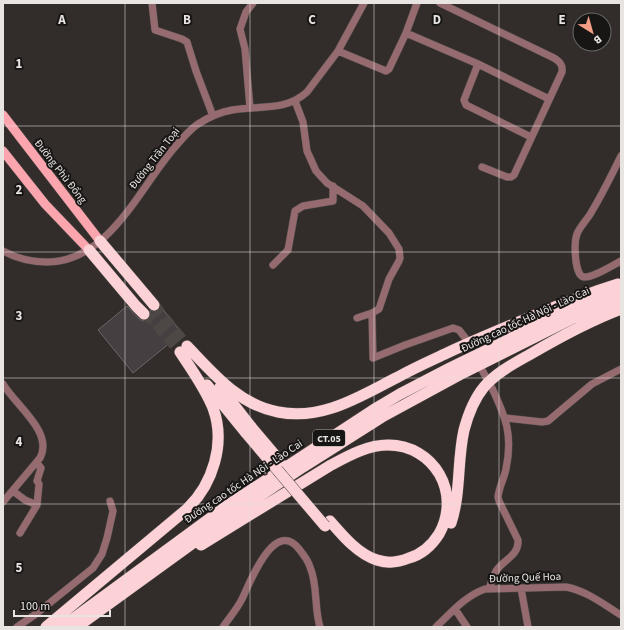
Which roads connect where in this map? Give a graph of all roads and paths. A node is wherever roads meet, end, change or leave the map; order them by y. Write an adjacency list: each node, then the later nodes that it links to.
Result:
1 (152, 3): 13 (street)
2 (253, 3): 11 (street)
3 (364, 3): 7 (street, Đường Trần Toại)
4 (417, 3): 6 (street)
5 (440, 3): 9 (street)
6 (406, 33): 7 (street); 8 (street)
7 (338, 51): 10 (street, Đường Trần Toại)
8 (478, 64): 9 (street); 14 (street)
9 (548, 99): 14 (street)
10 (295, 101): 11 (street, Đường Trần Toại); 18 (street)
11 (250, 108): 13 (street, Đường Trần Toại)
12 (3, 115): 19 (main road, Đường Phù Đổng)
13 (213, 116): 19 (street, Đường Trần Toại)
14 (531, 138): 17 (street)
15 (3, 151): 20 (main road)
16 (621, 156): 22 (street)
17 (482, 167)
18 (333, 186): 23 (street); 29 (street)
19 (100, 241): 20 (street, Đường Trần Toại); 27 (highway)
20 (89, 250): 21 (street, Đường Trần Toại); 30 (highway)
21 (3, 251)
22 (621, 261)
23 (273, 265)
24 (621, 283): 33 (highway)
25 (621, 290): 54 (highway, Đường cao tốc Hà Nội - Lào Cai / CT.05)
26 (621, 300): 49 (highway, Đường cao tốc Hà Nội - Lào Cai / CT.05)
27 (154, 305)
28 (621, 309): 45 (highway)
29 (372, 313): 31 (street); 32 (street)
30 (144, 314)
31 (357, 318)
32 (466, 339)
33 (184, 349): 45 (highway, bridge); 53 (highway)
34 (621, 369): 39 (street)
35 (482, 370): 36 (street)
36 (487, 379)
37 (3, 384): 40 (street)
38 (492, 388): 39 (street)
39 (506, 418): 48 (street)
40 (37, 463): 41 (street); 44 (street)
41 (13, 491): 43 (street); 44 (street)
42 (110, 501): 52 (street)
43 (3, 502)
44 (36, 505): 46 (street)
45 (328, 524): 49 (highway)
46 (20, 533)
47 (521, 588): 48 (street, Đường Quế Hoa); 51 (street, Đường Quế Hoa); 60 (street)
48 (489, 589): 50 (street, Đường Quế Hoa)
49 (104, 607): 55 (highway, Đường cao tốc Hà Nội - Lào Cai / CT.05)
50 (456, 609): 58 (street, Đường Quế Hoa); 59 (street)
51 (621, 615)
52 (17, 627)
53 (46, 627)
54 (62, 627)
55 (77, 627)
56 (223, 627): 57 (street)
57 (320, 627)
58 (436, 627)
59 (467, 627)
60 (528, 627)

